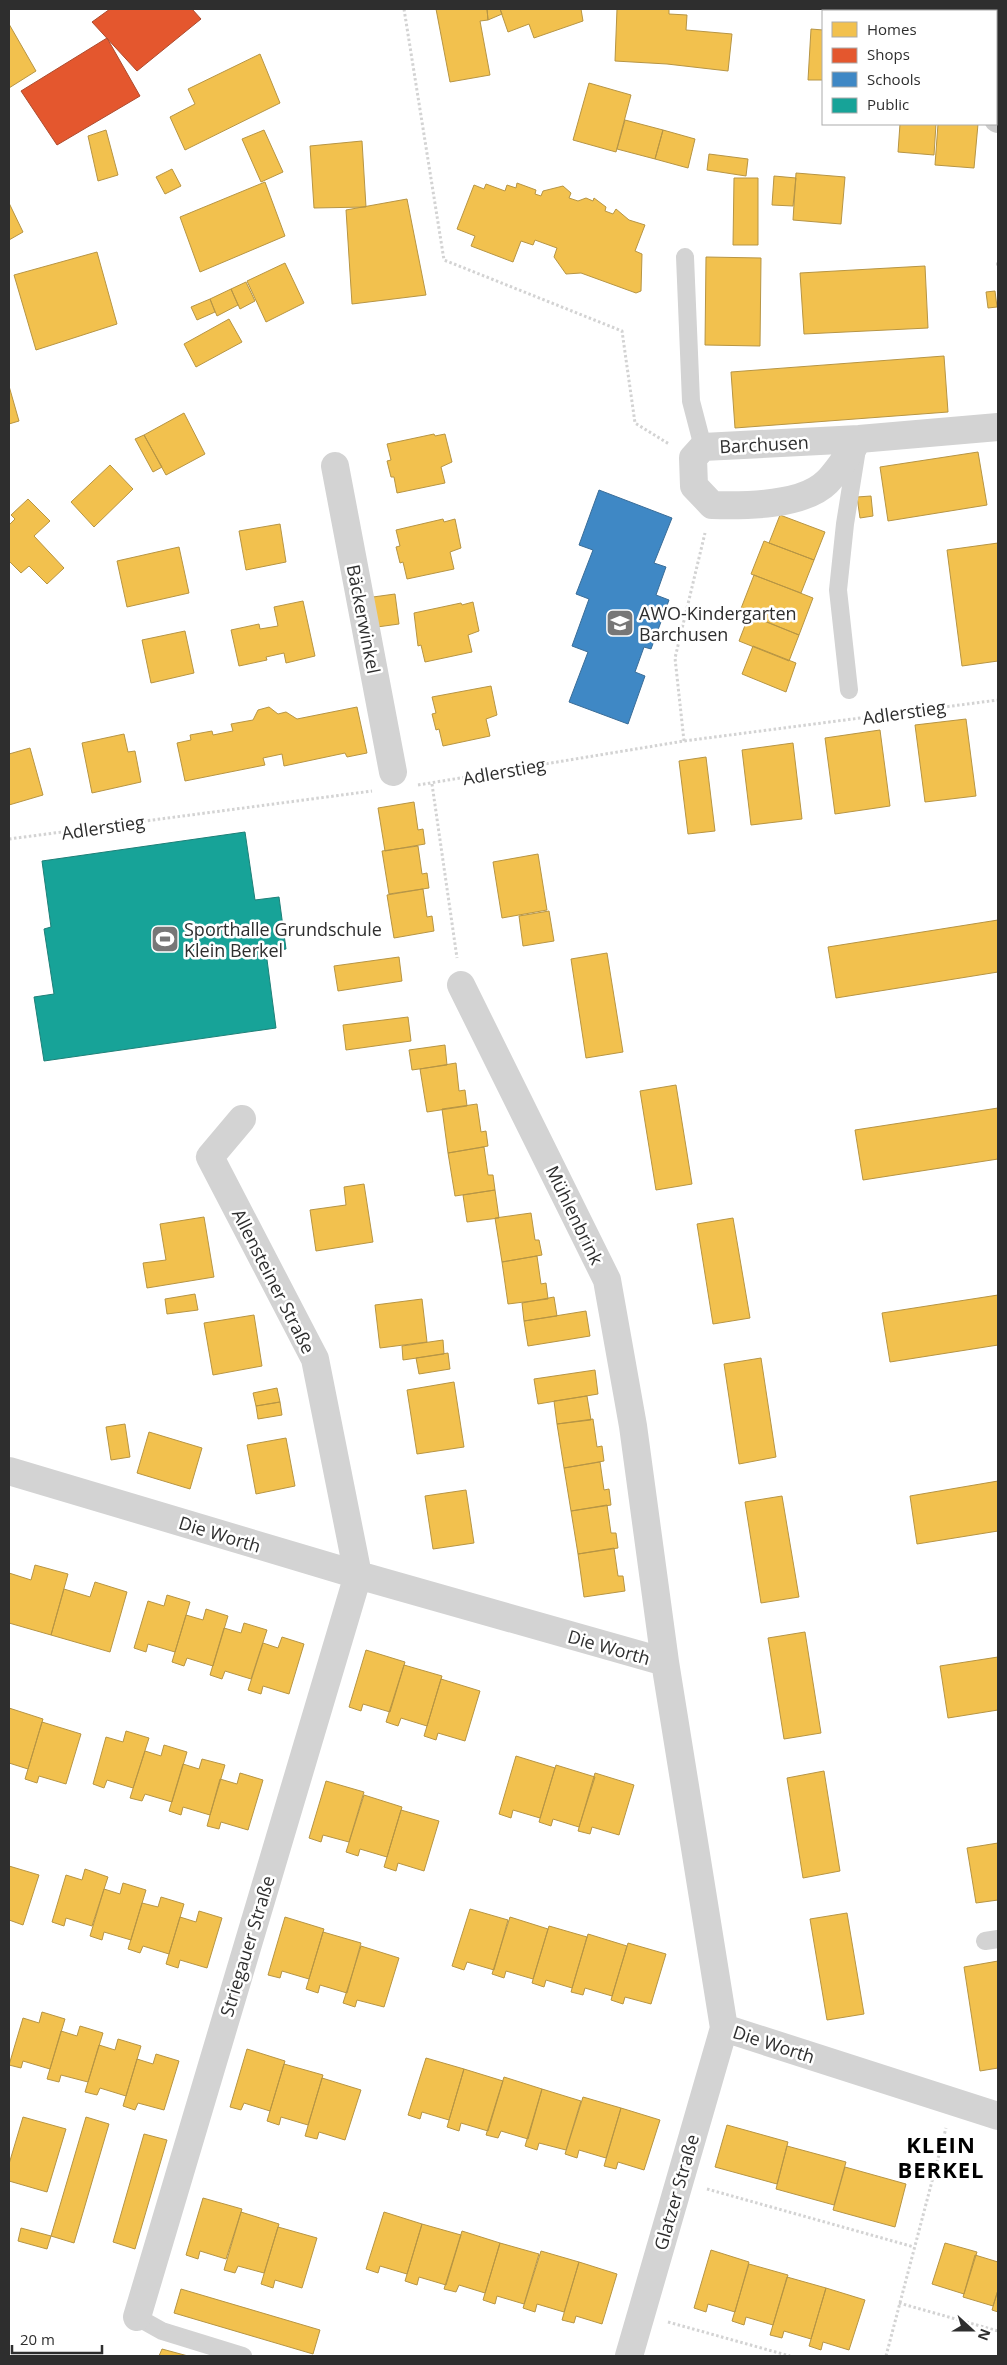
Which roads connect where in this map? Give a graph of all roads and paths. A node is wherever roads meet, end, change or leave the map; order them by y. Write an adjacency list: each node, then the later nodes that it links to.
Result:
1 (404, 9): 7 (path)
2 (997, 106): 3 (street)
3 (998, 119)
4 (685, 257): 7 (lane)
5 (998, 427): 6 (street, Barchusen)
6 (859, 438): 7 (street, Barchusen); 9 (street); 10 (lane)
7 (698, 452): 9 (street)
8 (335, 466): 13 (street, Bäckerwinkel)
9 (712, 505): 12 (path)
10 (849, 690)
11 (998, 700): 12 (path, Adlerstieg)
12 (684, 741): 14 (path, Adlerstieg)
13 (396, 782): 14 (path, Adlerstieg); 15 (path, Adlerstieg)
14 (432, 784): 16 (path)
15 (9, 839)
16 (461, 986): 20 (street, Mühlenbrink)
17 (242, 1119): 19 (street, Allensteiner Straße)
18 (9, 1471): 19 (street, Die Worth)
19 (358, 1575): 20 (street, Die Worth); 28 (street, Striegauer Straße)
20 (665, 1662): 21 (street, Die Worth)
21 (724, 2028): 22 (street, Die Worth); 24 (street, Glatzer Straße)
22 (953, 2101): 23 (street, Die Worth); 25 (path)
23 (998, 2116)
24 (680, 2181): 25 (path); 27 (street, Glatzer Straße)
25 (914, 2247): 26 (path)
26 (899, 2303): 29 (path); 33 (path)
27 (641, 2315): 31 (street, Glatzer Straße); 32 (path)
28 (136, 2317): 30 (lane)
29 (998, 2331)
30 (242, 2356)
31 (629, 2356)
32 (790, 2356)
33 (886, 2356)

